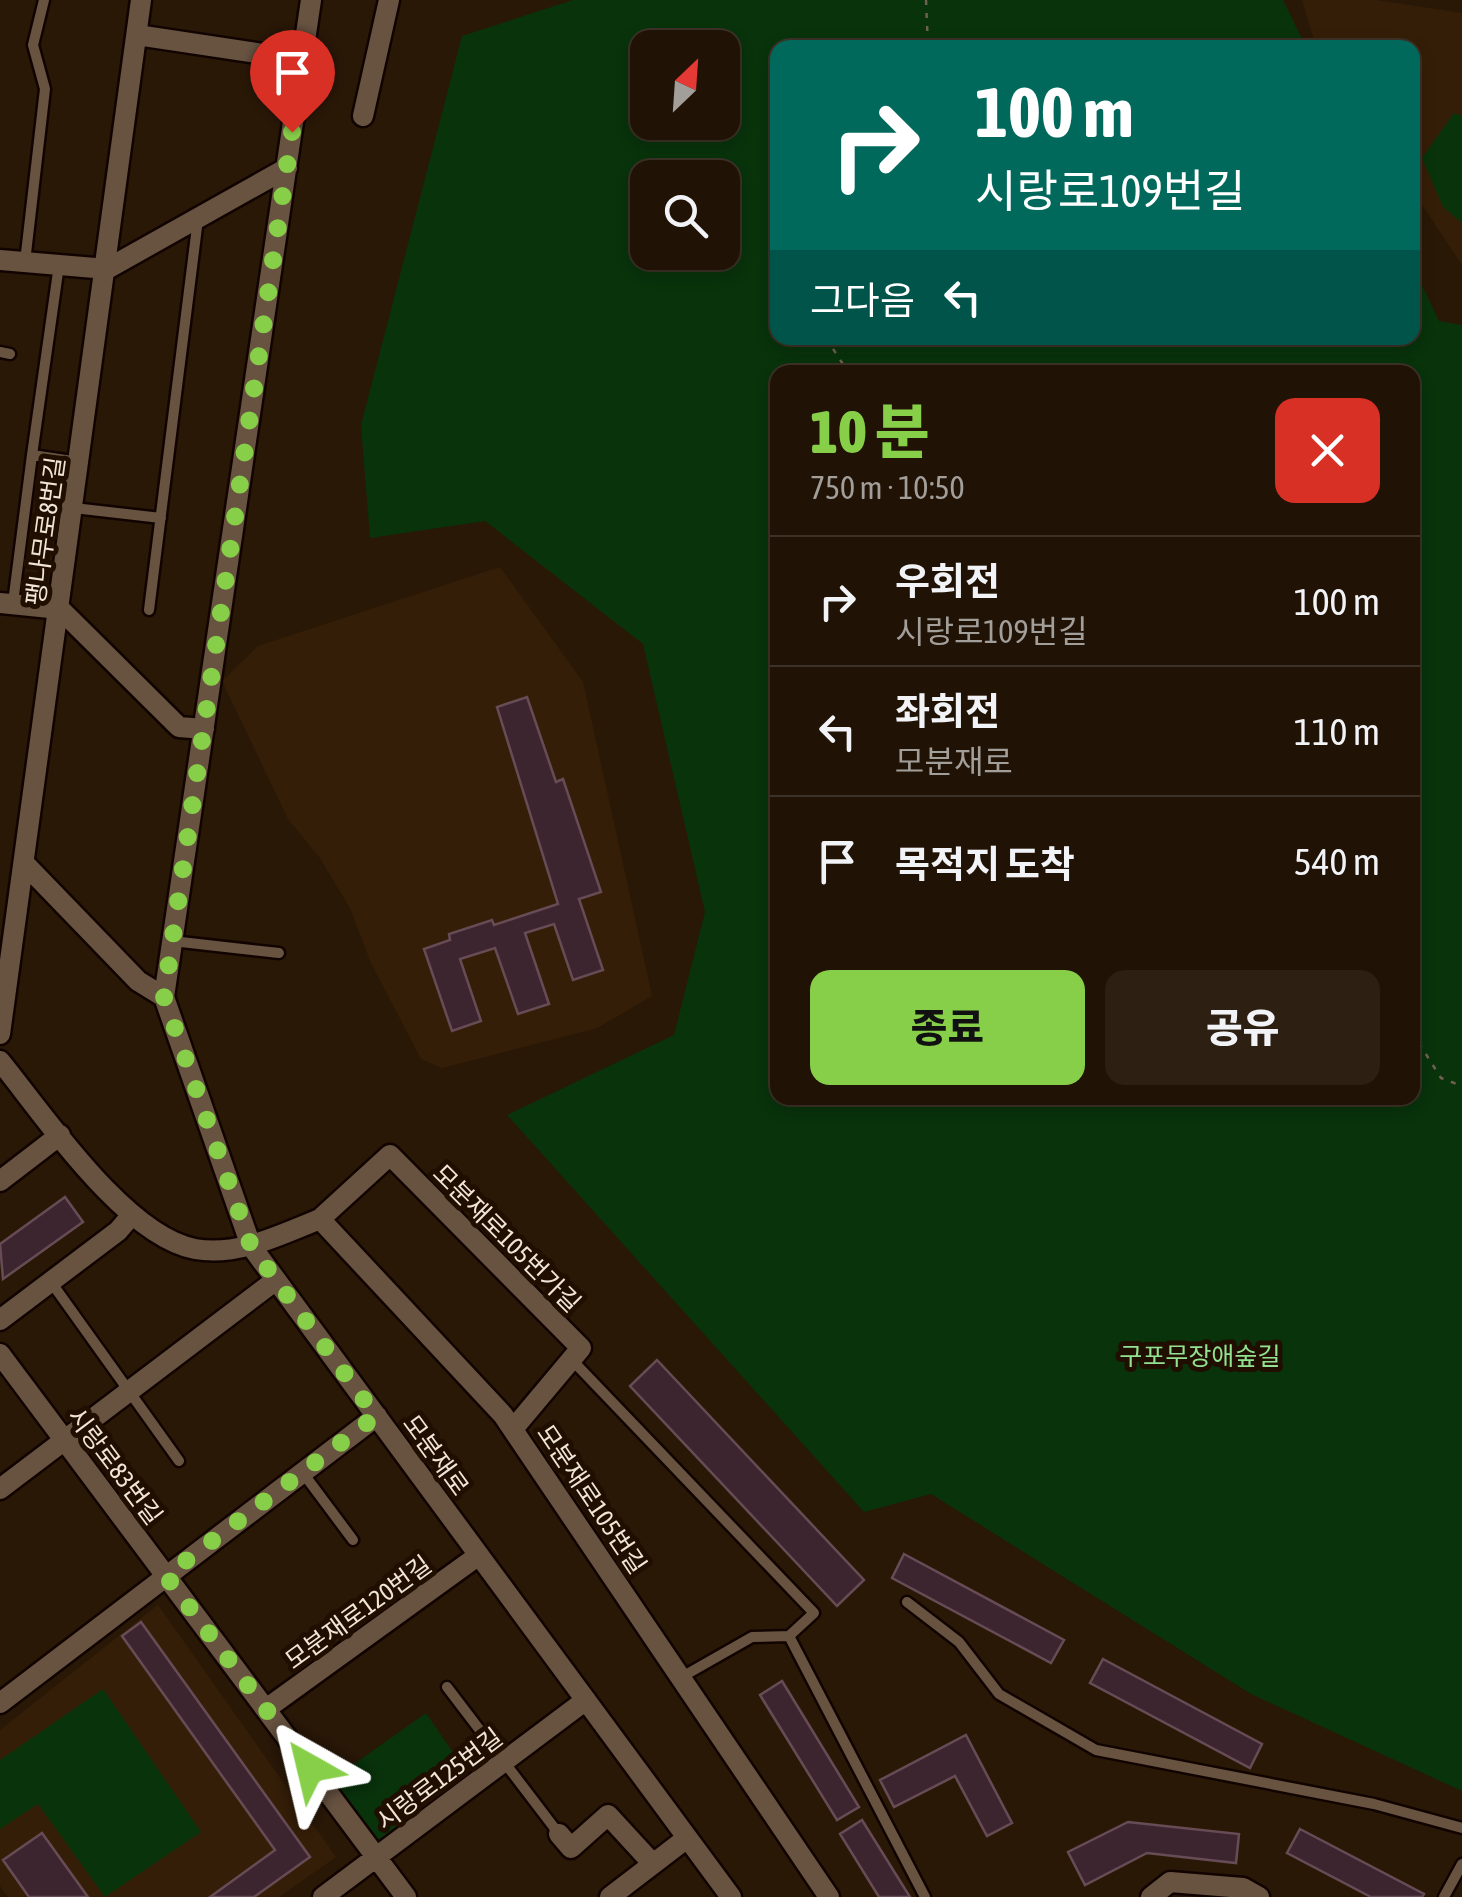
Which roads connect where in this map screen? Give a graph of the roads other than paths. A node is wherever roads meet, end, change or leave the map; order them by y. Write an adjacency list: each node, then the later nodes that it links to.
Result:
1 (44, 0): 11 (lane)
2 (142, 0): 5 (street, 팽나무로8번길)
3 (311, 0): 6 (street, 모분재로)
4 (389, 0): 7 (street)
5 (136, 35): 6 (street); 13 (street, 팽나무로8번길)
6 (302, 60): 8 (street, 모분재로)
7 (363, 116)
8 (286, 168): 9 (street); 21 (street, 모분재로)
9 (198, 218): 13 (street); 17 (lane)
10 (0, 260): 11 (street)
11 (25, 262): 12 (street)
12 (59, 265): 13 (street); 14 (lane)
13 (107, 269): 15 (street, 팽나무로8번길)
14 (32, 455): 15 (lane); 18 (lane)
15 (80, 462): 16 (street, 팽나무로8번길)
16 (74, 508): 17 (lane); 19 (street, 팽나무로8번길)
17 (161, 518): 20 (lane)
18 (7, 604): 19 (street)
19 (60, 609): 21 (street); 22 (street, 팽나무로8번길)
20 (148, 610)
21 (204, 729): 23 (street, 모분재로)
22 (24, 863): 25 (street, 팽나무로8번길); 26 (street)
23 (172, 941): 24 (lane); 26 (street, 모분재로)
24 (279, 953)
25 (4, 968): 27 (street, 팽나무로8번길)
26 (164, 997): 33 (street, 모분재로)
27 (0, 1034)
28 (0, 1061): 29 (street)
29 (60, 1135): 30 (street); 31 (street)
30 (0, 1181)
31 (130, 1217): 33 (street); 35 (street)
32 (320, 1219): 33 (street); 38 (street, 모분재로105번가길); 41 (street, 모분재로105번길)
33 (251, 1246): 34 (street, 모분재로)
34 (276, 1280): 39 (street); 40 (street, 모분재로)
35 (51, 1282): 36 (street); 39 (lane)
36 (0, 1320)
37 (0, 1354): 42 (street, 시랑로83번길)
38 (572, 1360): 41 (street); 50 (lane)
39 (130, 1391): 42 (street); 43 (lane)
40 (376, 1416): 44 (street); 47 (street, 모분재로)
41 (513, 1429): 51 (street, 모분재로105번길)
42 (64, 1440): 45 (street); 48 (street, 시랑로83번길)
43 (179, 1460)
44 (302, 1472): 46 (lane); 48 (street)
45 (0, 1488)
46 (354, 1540)
47 (479, 1555): 53 (street, 모분재로); 55 (street, 모분재로120번길)
48 (166, 1576): 54 (street); 55 (street, 시랑로83번길)
49 (907, 1602): 57 (lane)
50 (789, 1636): 51 (lane); 68 (lane)
51 (680, 1678): 67 (street, 모분재로105번길)
52 (448, 1687): 56 (lane)
53 (586, 1700): 56 (street, 시랑로125번길); 59 (street, 모분재로)
54 (0, 1703)
55 (266, 1709): 60 (street, 시랑로83번길)
56 (504, 1762): 58 (lane); 60 (street, 시랑로125번길)
57 (1462, 1828)
58 (559, 1834): 61 (street)
59 (687, 1838): 61 (street); 66 (street, 모분재로)
60 (376, 1857): 63 (street, 시랑로125번길); 64 (street, 시랑로83번길)
61 (653, 1864): 65 (street)
62 (1462, 1864): 71 (lane)
63 (323, 1897)
64 (406, 1897)
65 (610, 1897)
66 (730, 1897)
67 (829, 1897)
68 (925, 1897)
69 (1151, 1897): 70 (street)
70 (1259, 1897)
71 (1444, 1897)

